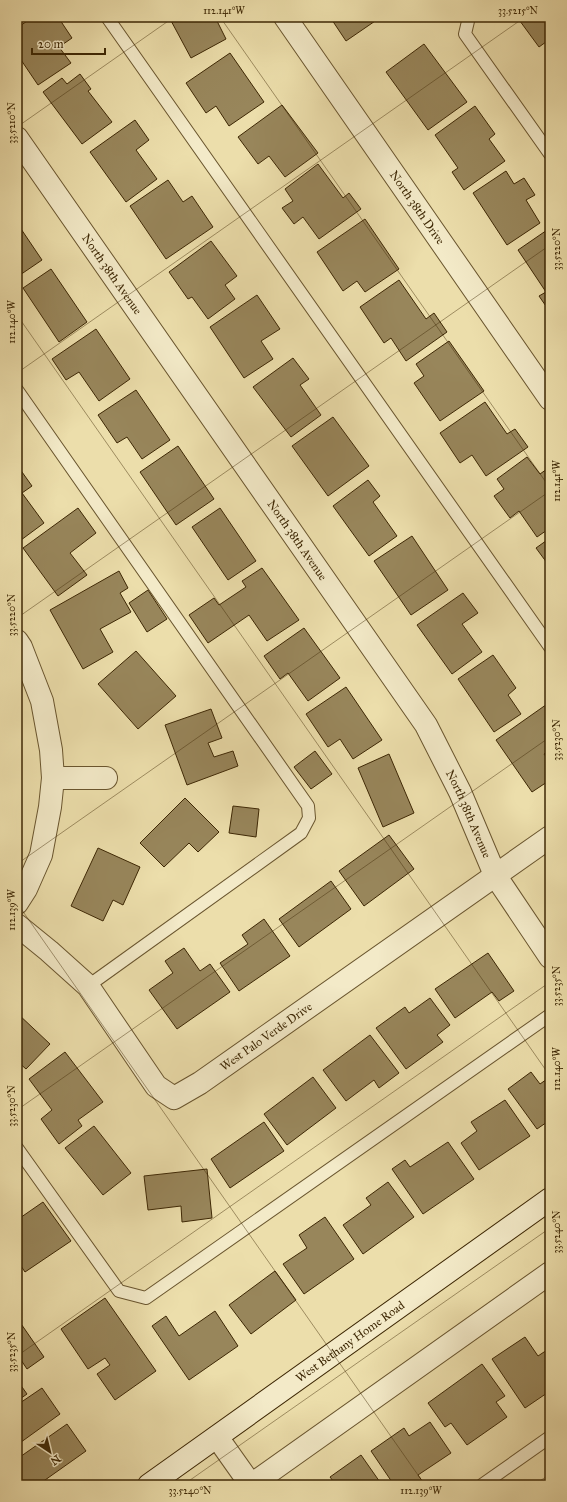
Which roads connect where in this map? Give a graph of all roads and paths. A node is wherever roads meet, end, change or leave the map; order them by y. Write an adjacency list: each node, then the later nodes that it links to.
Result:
1 (107, 17): 9 (lane)
2 (285, 17): 7 (street, North 38th Drive)
3 (468, 17): 5 (lane)
4 (17, 138): 13 (street, North 38th Avenue)
5 (550, 154)
6 (17, 390): 17 (lane)
7 (550, 399)
8 (17, 641): 10 (street)
9 (550, 647)
10 (53, 778): 11 (street); 14 (street)
11 (106, 778)
12 (550, 837): 13 (street, West Palo Verde Drive)
13 (495, 875): 16 (street, North 38th Avenue); 17 (street, West Palo Verde Drive)
14 (17, 903)
15 (17, 924): 17 (street, West Palo Verde Drive)
16 (550, 957)
17 (88, 986)
18 (550, 1015): 19 (lane)
19 (17, 1148)
20 (550, 1199): 23 (street, West Bethany Home Road)
21 (550, 1273): 25 (street)
22 (550, 1437): 26 (lane)
23 (217, 1438): 24 (street, West Bethany Home Road); 25 (street)
24 (149, 1485)
25 (251, 1485)
26 (482, 1485)

